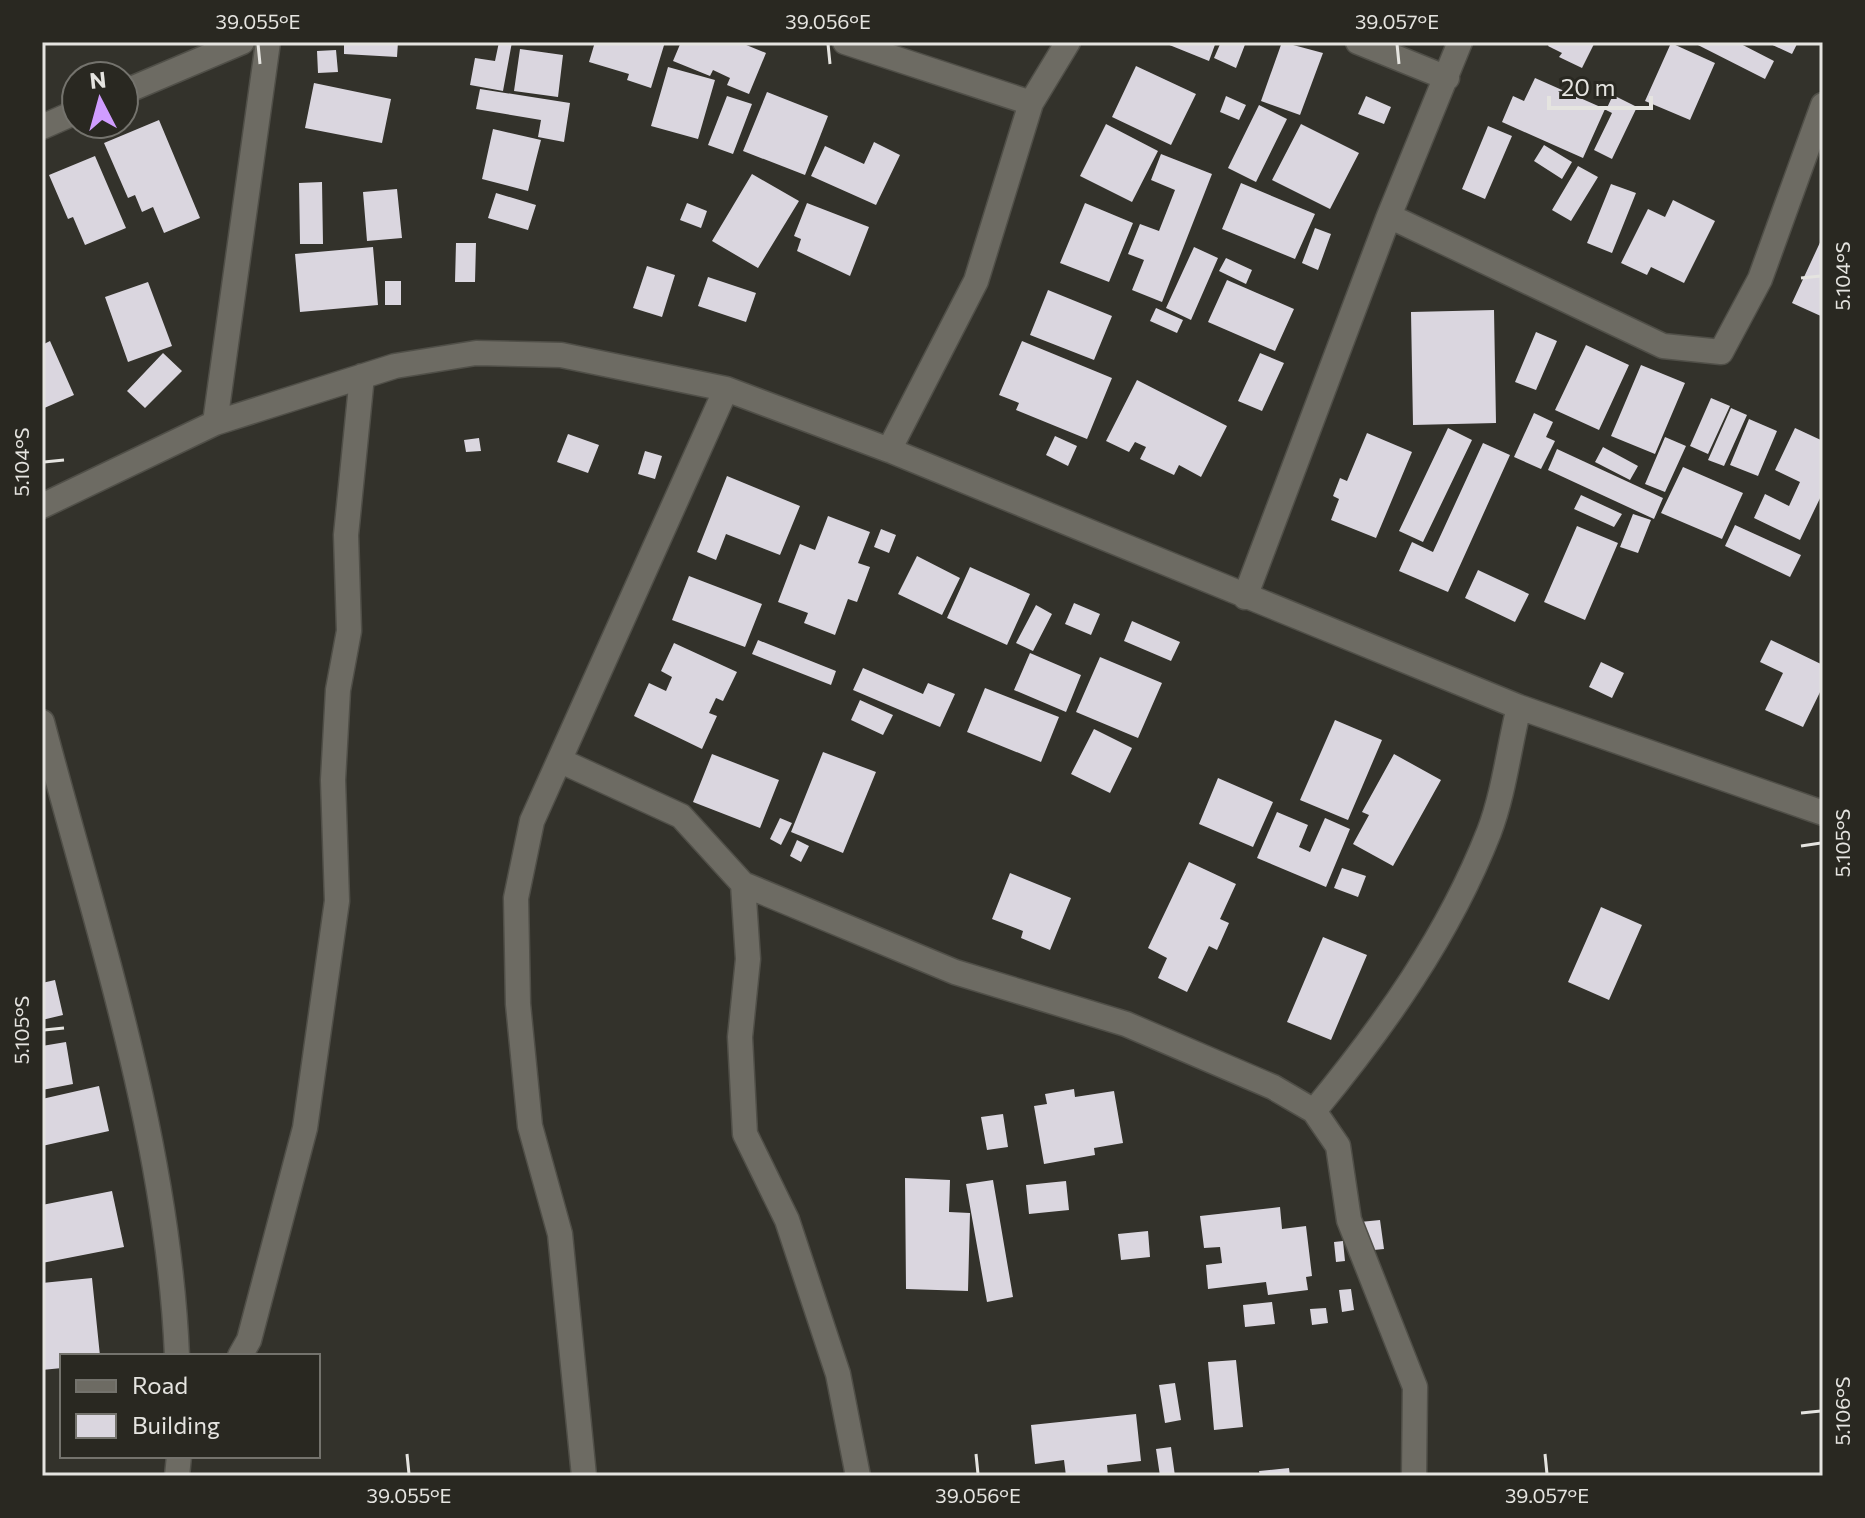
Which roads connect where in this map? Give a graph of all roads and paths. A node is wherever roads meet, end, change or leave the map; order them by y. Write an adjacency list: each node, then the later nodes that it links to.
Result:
1 (242, 42): 8 (street)
2 (268, 42): 14 (street)
3 (845, 42): 9 (street)
4 (1068, 42): 9 (street)
5 (1358, 42): 7 (street)
6 (1460, 42): 7 (street)
7 (1447, 78): 11 (street)
8 (140, 85)
9 (1031, 103): 15 (street)
10 (1823, 105): 11 (street)
11 (1389, 216): 17 (street)
12 (362, 376): 13 (street); 14 (street); 25 (street)
13 (726, 389): 15 (street); 20 (street)
14 (215, 423): 16 (street)
15 (889, 450): 17 (street)
16 (42, 506)
17 (1245, 597): 18 (street)
18 (1519, 707): 21 (street); 23 (street)
19 (42, 722): 24 (street)
20 (561, 761): 22 (street); 26 (street)
21 (1823, 813)
22 (743, 884): 23 (street); 27 (street)
23 (1314, 1111): 28 (street)
24 (177, 1354)
25 (241, 1354)
26 (584, 1476)
27 (858, 1476)
28 (1414, 1476)

